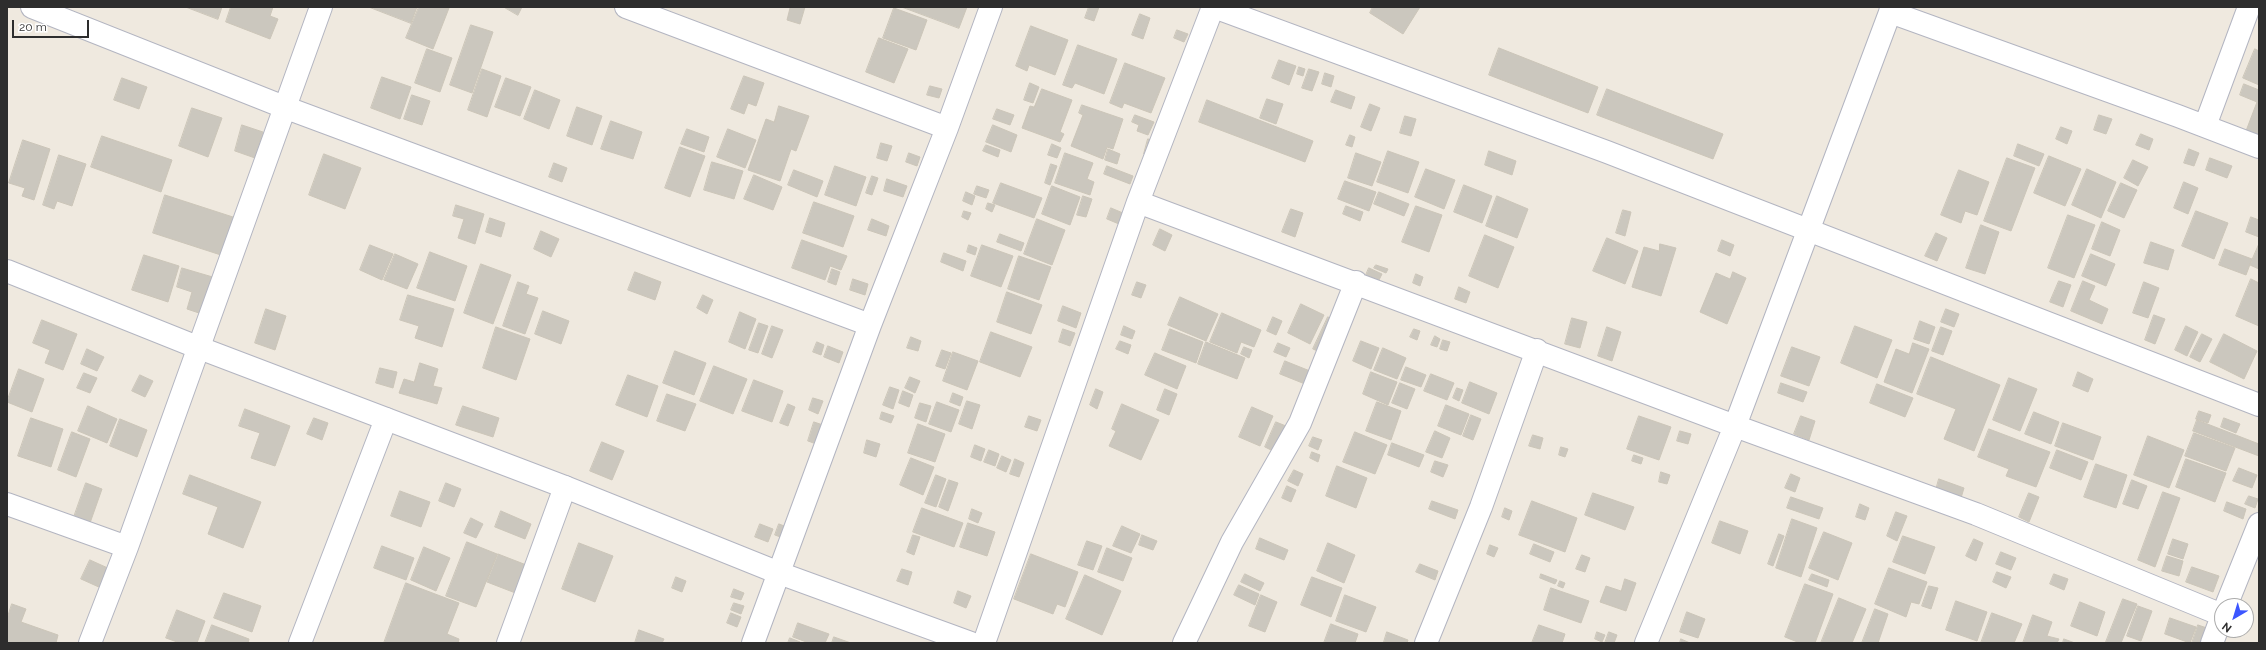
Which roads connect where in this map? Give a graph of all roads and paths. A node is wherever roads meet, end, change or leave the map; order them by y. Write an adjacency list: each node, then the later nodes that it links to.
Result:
1 (32, 7): 8 (street)
2 (322, 7): 8 (street)
3 (626, 7): 10 (street)
4 (991, 7): 10 (street)
5 (1213, 7): 12 (street); 13 (street)
6 (2250, 7): 9 (street)
7 (1891, 9): 9 (street); 13 (street)
8 (284, 107): 16 (street); 17 (street)
9 (2205, 126): 11 (street)
10 (947, 128): 16 (street)
11 (2259, 147)
12 (1138, 202): 15 (street); 35 (street)
13 (1808, 228): 19 (street); 21 (street)
14 (7, 271): 17 (street)
15 (1356, 282): 18 (street); 36 (street)
16 (870, 325): 26 (street)
17 (197, 347): 20 (street); 25 (street)
18 (1537, 350): 21 (street); 37 (street)
19 (2259, 405)
20 (386, 419): 22 (street); 31 (street)
21 (1735, 426): 28 (street); 29 (street)
22 (565, 487): 26 (street); 32 (street)
23 (7, 504): 25 (street)
24 (2259, 524): 27 (street)
25 (127, 547): 30 (street)
26 (779, 573): 33 (street); 34 (street)
27 (2229, 598)
28 (2214, 613)
29 (1652, 641)
30 (90, 643)
31 (300, 643)
32 (508, 643)
33 (753, 643)
34 (971, 643)
35 (984, 643)
36 (1184, 643)
37 (1426, 643)

